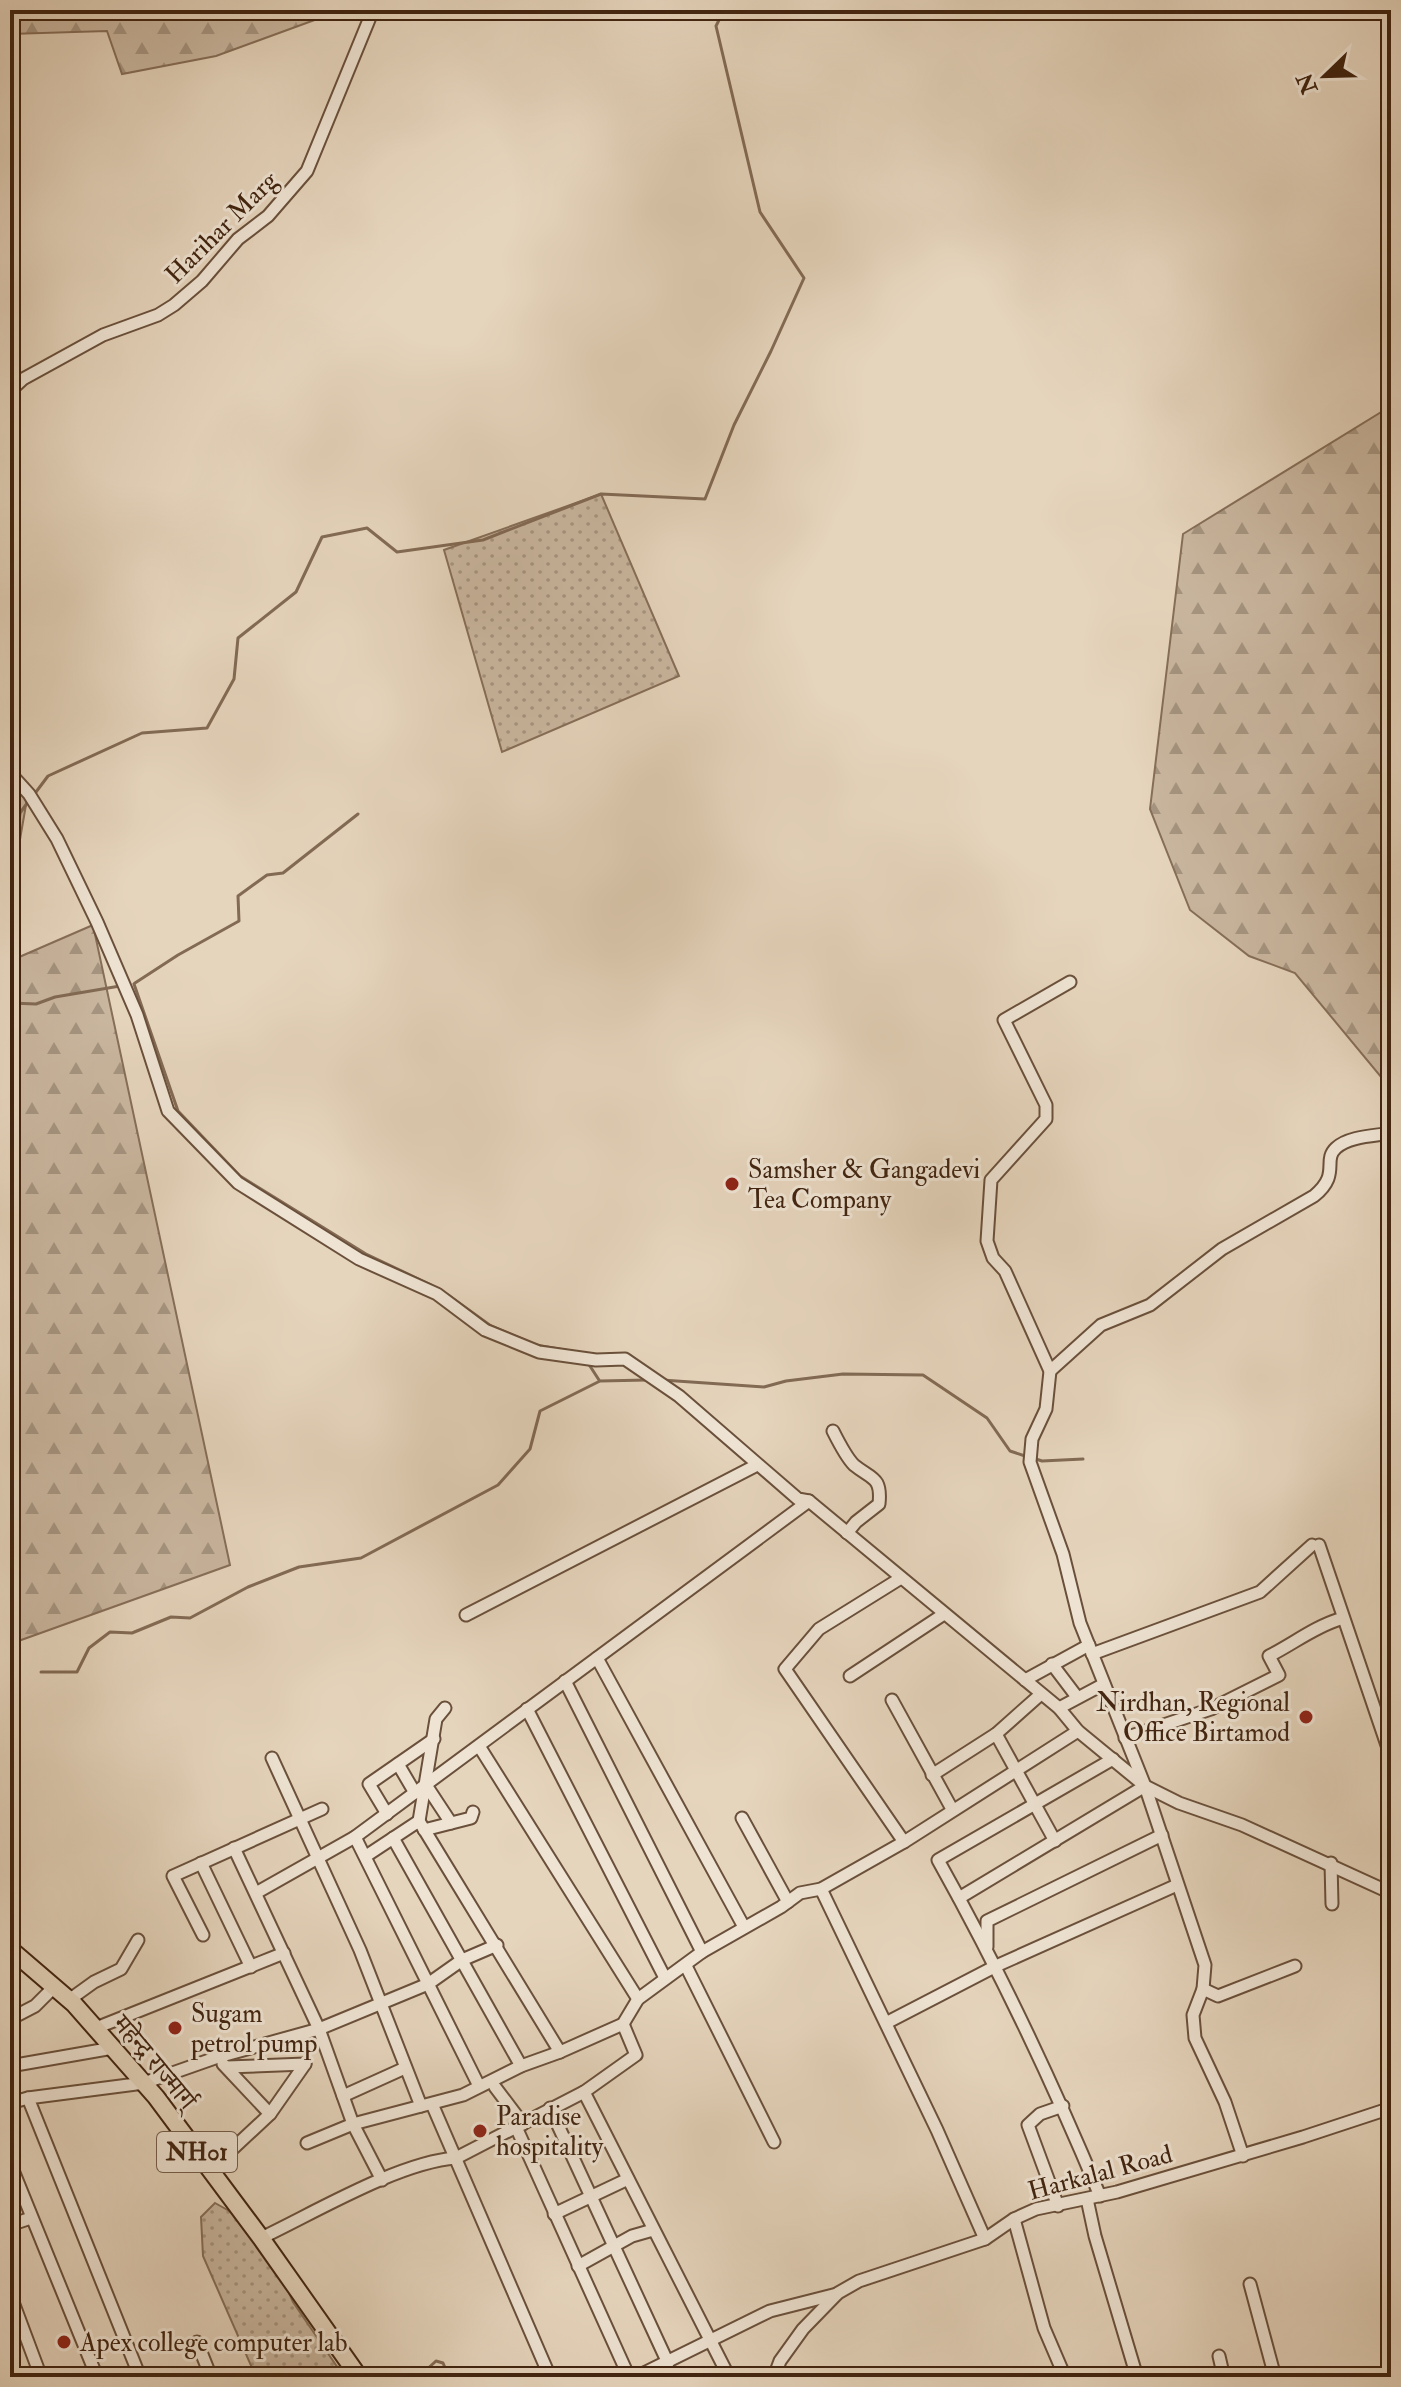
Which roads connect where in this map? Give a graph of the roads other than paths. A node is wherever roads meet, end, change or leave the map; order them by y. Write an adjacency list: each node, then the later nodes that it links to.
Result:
1 (373, 10): 2 (street, Harihar Marg)
2 (10, 391)
3 (10, 773): 8 (street)
4 (1070, 982): 6 (street)
5 (1391, 1133): 6 (street)
6 (1050, 1371): 15 (street)
7 (833, 1431): 10 (street)
8 (757, 1465): 9 (street); 13 (street)
9 (809, 1501): 10 (street); 16 (street)
10 (847, 1533): 11 (street)
11 (901, 1578): 12 (street); 55 (street)
12 (944, 1614): 18 (street); 19 (street)
13 (466, 1615)
14 (1340, 1619): 30 (street)
15 (1090, 1650): 17 (street); 21 (street); 33 (street)
16 (597, 1658): 20 (street); 68 (street)
17 (1052, 1664): 19 (street); 23 (street)
18 (850, 1676)
19 (1025, 1680): 22 (street)
20 (565, 1681): 27 (street); 73 (street)
21 (1104, 1684): 23 (street); 30 (street)
22 (1041, 1694): 26 (street); 29 (street)
23 (1077, 1697): 26 (street)
24 (892, 1700): 38 (street)
25 (445, 1708): 31 (street)
26 (1059, 1708): 28 (street)
27 (527, 1709): 32 (street); 81 (street)
28 (1078, 1731): 35 (street); 37 (street)
29 (996, 1734): 37 (street); 38 (street)
30 (1125, 1738): 40 (street)
31 (434, 1739): 36 (street); 39 (street)
32 (479, 1746): 39 (street); 85 (street)
33 (1391, 1757)
34 (272, 1758): 48 (street)
35 (1113, 1759): 40 (street); 42 (street)
36 (398, 1764): 41 (street); 46 (street)
37 (1015, 1769): 42 (street); 44 (street)
38 (932, 1775): 44 (street)
39 (426, 1785): 41 (street); 49 (street); 50 (street)
40 (1145, 1786): 51 (street); 54 (street); 60 (street)
41 (415, 1793): 46 (street)
42 (1035, 1804): 54 (street); 65 (street)
43 (322, 1809): 48 (street)
44 (952, 1809): 55 (street)
45 (473, 1812): 49 (street)
46 (387, 1814): 52 (street)
47 (742, 1818): 66 (street)
48 (300, 1819): 56 (street); 58 (street)
49 (451, 1823): 50 (street)
50 (422, 1826): 53 (street); 71 (street)
51 (1162, 1835): 61 (street); 72 (street)
52 (355, 1837): 57 (street); 58 (street)
53 (393, 1838): 57 (street); 76 (street)
54 (1055, 1841): 65 (street)
55 (904, 1842): 62 (street)
56 (234, 1848): 59 (street); 63 (street)
57 (366, 1856): 82 (street)
58 (318, 1858): 63 (street); 87 (street)
59 (201, 1863): 69 (street); 80 (street)
60 (1331, 1863): 64 (street); 67 (street)
61 (1177, 1885): 78 (street); 84 (street)
62 (821, 1889): 66 (street); 89 (street)
63 (256, 1893): 74 (street)
64 (1391, 1893)
65 (959, 1898): 72 (street)
66 (788, 1902): 68 (street)
67 (1332, 1904)
68 (744, 1927): 73 (street)
69 (203, 1935)
70 (138, 1940): 86 (street)
71 (497, 1945): 76 (street); 94 (street)
72 (987, 1948): 78 (street)
73 (702, 1952): 77 (street)
74 (284, 1953): 80 (street); 92 (street)
75 (13, 1956): 83 (highway, महेन्द्र राज्मार्ग् / NH01)
76 (462, 1960): 82 (street); 97 (street)
77 (686, 1966): 81 (street); 114 (street)
78 (996, 1966): 89 (street); 108 (street)
79 (1295, 1966): 84 (street)
80 (251, 1967): 91 (street)
81 (665, 1978): 85 (street)
82 (428, 1984): 87 (street); 101 (street)
83 (54, 1987): 86 (highway, महेन्द्र राज्मार्ग् / NH01); 88 (street)
84 (1203, 1989): 116 (street)
85 (638, 1999): 90 (street)
86 (69, 2000): 91 (highway, महेन्द्र राज्मार्ग् / NH01)
87 (380, 2004): 92 (street); 99 (street)
88 (10, 2019)
89 (886, 2023): 132 (street)
90 (623, 2024): 94 (street); 103 (street)
91 (96, 2028): 93 (highway, महेन्द्र राज्मार्ग् / NH01)
92 (319, 2029): 95 (street); 104 (street)
93 (113, 2048): 96 (street); 100 (highway, महेन्द्र राज्मार्ग् / NH01)
94 (560, 2052): 97 (street)
95 (218, 2057): 98 (street); 100 (street)
96 (10, 2066)
97 (521, 2066): 101 (street)
98 (227, 2067): 111 (street); 111 (street)
99 (405, 2068): 104 (street); 107 (street)
100 (144, 2083): 105 (street); 119 (highway, महेन्द्र राज्मार्ग् / NH01)
101 (479, 2086): 107 (street)
102 (495, 2087): 113 (street)
103 (584, 2092): 109 (street); 120 (street)
104 (343, 2096): 112 (street)
105 (28, 2098): 106 (street); 145 (street)
106 (10, 2103)
107 (426, 2105): 112 (street); 117 (street)
108 (1063, 2106): 123 (street); 125 (street)
109 (550, 2108): 113 (street); 122 (street)
110 (1391, 2108): 116 (street, Harkalal Road)
111 (270, 2114): 119 (street)
112 (353, 2124): 115 (street); 121 (street)
113 (520, 2125): 117 (street); 126 (street)
114 (774, 2142)
115 (307, 2143)
116 (1243, 2156): 123 (street, Harkalal Road)
117 (456, 2158): 121 (street); 148 (street)
118 (10, 2163): 127 (street)
119 (210, 2170): 131 (highway, महेन्द्र राज्मार्ग् / NH01)
120 (628, 2179): 122 (street); 130 (street)
121 (382, 2180): 131 (street)
122 (592, 2196): 126 (street); 133 (street)
123 (1100, 2196): 124 (street, Harkalal Road)
124 (1087, 2199): 125 (street, Harkalal Road); 156 (street)
125 (1058, 2206): 128 (street, Harkalal Road)
126 (554, 2214): 134 (street)
127 (31, 2218): 129 (street); 144 (street)
128 (1014, 2219): 132 (street, Harkalal Road); 155 (street)
129 (10, 2225)
130 (653, 2230): 133 (street); 139 (street)
131 (261, 2238): 147 (highway, महेन्द्र राज्मार्ग् / NH01)
132 (985, 2239): 136 (street, Harkalal Road)
133 (615, 2247): 134 (street); 142 (street)
134 (578, 2266): 149 (street)
135 (1250, 2284): 158 (street)
136 (838, 2293): 139 (street); 152 (street, Harkalal Road)
137 (10, 2294): 138 (street)
138 (16, 2328): 143 (street)
139 (709, 2341): 142 (street); 151 (street)
140 (197, 2342): 146 (street)
141 (1219, 2356): 157 (street)
142 (668, 2363): 150 (street)
143 (41, 2377)
144 (97, 2377)
145 (140, 2377)
146 (211, 2377)
147 (359, 2377)
148 (550, 2377)
149 (629, 2377)
150 (636, 2377)
151 (729, 2377)
152 (774, 2377)
153 (857, 2377): 154 (street)
154 (884, 2377)
155 (1065, 2377)
156 (1137, 2377)
157 (1216, 2377)
158 (1275, 2377)

